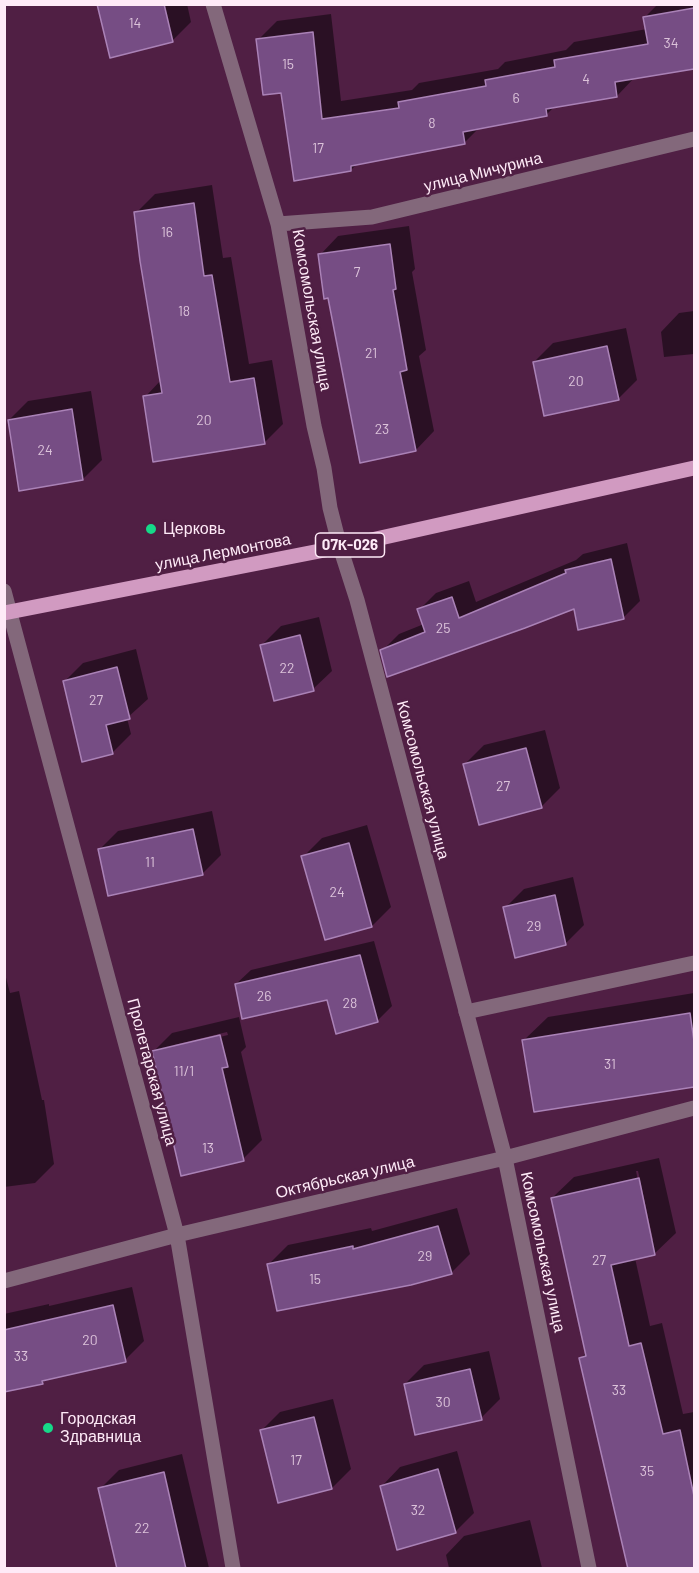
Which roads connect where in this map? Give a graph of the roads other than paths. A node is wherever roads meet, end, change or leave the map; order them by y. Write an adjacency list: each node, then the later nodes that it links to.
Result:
1 (213, 4): 3 (street, Комсомольская улица)
2 (694, 140): 3 (street, улица Мичурина)
3 (278, 224): 5 (street, Комсомольская улица)
4 (694, 468): 5 (main road, улица Лермонтова / 07К-026)
5 (339, 547): 7 (main road, улица Лермонтова / 07К-026); 9 (street, Комсомольская улица)
6 (4, 591): 7 (street, Пролетарская улица)
7 (7, 612): 12 (street, Пролетарская улица)
8 (694, 963): 9 (street)
9 (466, 1012): 11 (street, Комсомольская улица)
10 (694, 1108): 11 (street, Октябрьская улица)
11 (505, 1158): 12 (street, Октябрьская улица); 15 (street, Комсомольская улица)
12 (177, 1235): 13 (street, Октябрьская улица); 14 (street, Пролетарская улица)
13 (4, 1281)
14 (233, 1569)
15 (590, 1569)

